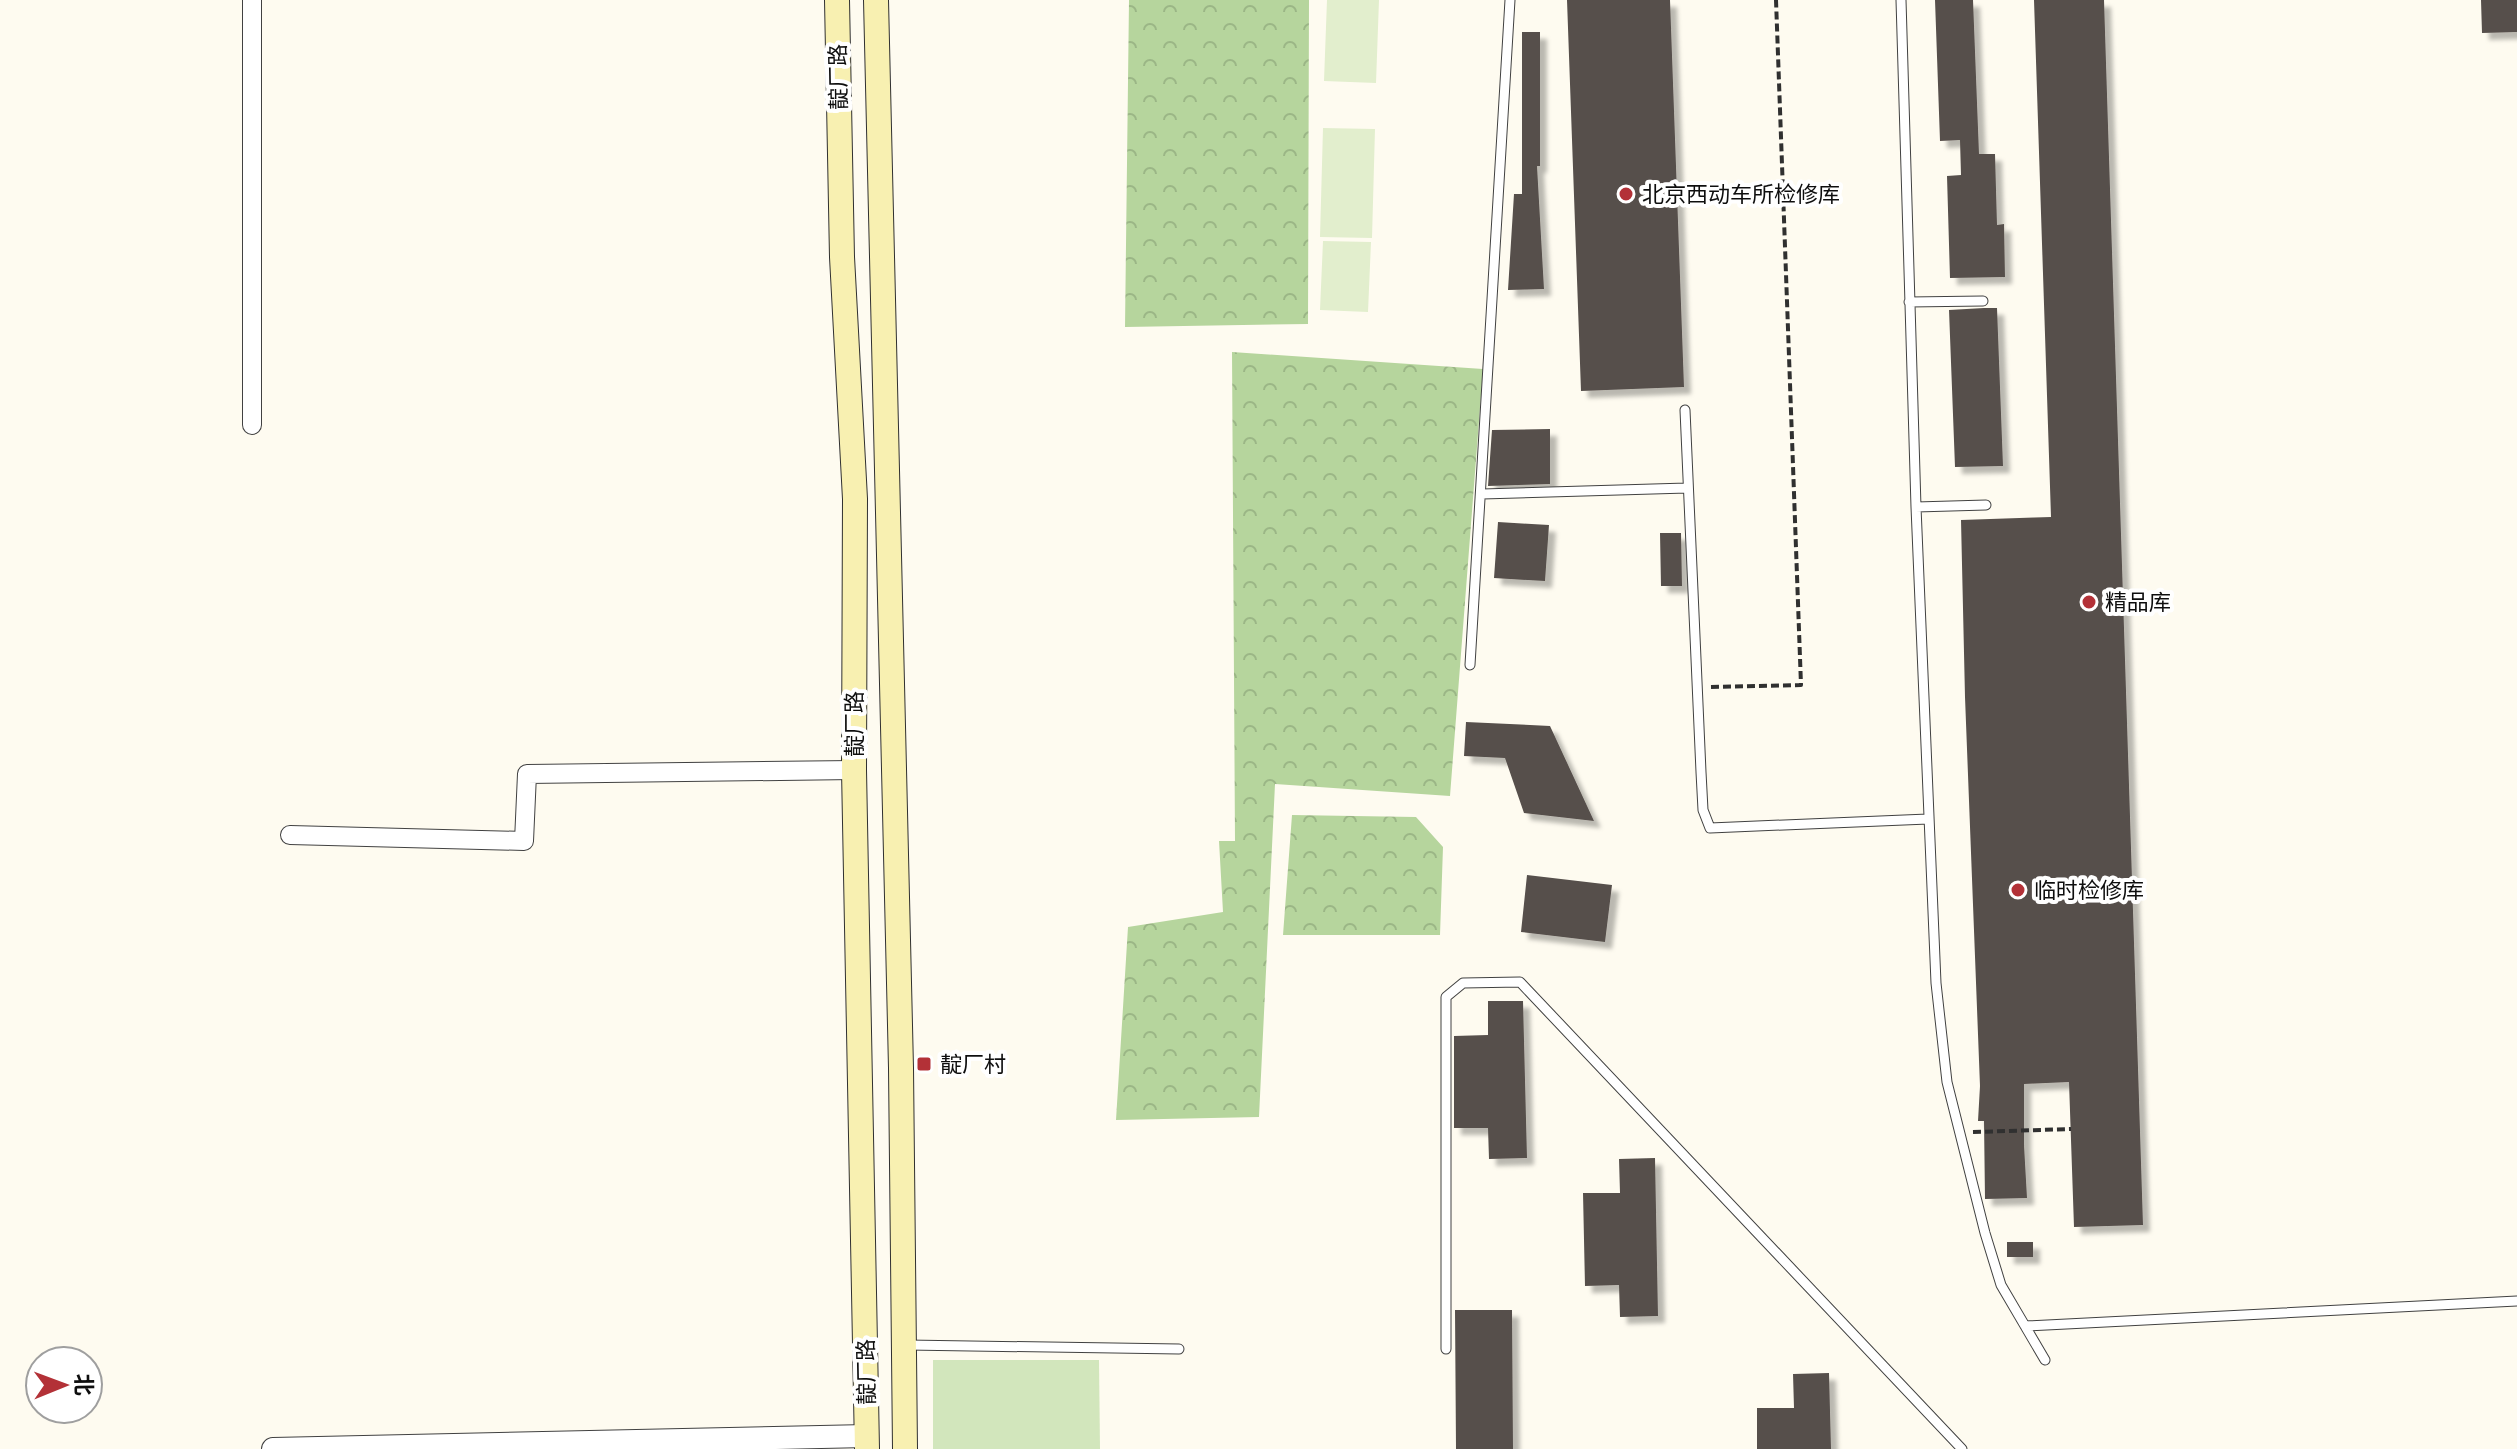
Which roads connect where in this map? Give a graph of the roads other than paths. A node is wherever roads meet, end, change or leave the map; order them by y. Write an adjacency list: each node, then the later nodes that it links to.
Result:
1 (252, 0): 9 (street)
2 (837, 0): 15 (main road, 靛厂路)
3 (876, 0): 20 (main road)
4 (1510, 0): 11 (lane)
5 (1901, 0): 7 (lane)
6 (1983, 301): 7 (lane)
7 (1909, 302): 13 (lane)
8 (1685, 410): 10 (lane)
9 (252, 425)
10 (1687, 488): 11 (lane); 16 (lane)
11 (1482, 494): 14 (lane)
12 (1986, 505): 13 (lane)
13 (1916, 507): 16 (lane)
14 (1470, 665)
15 (854, 770): 17 (street); 24 (main road, 靛厂路)
16 (1928, 819): 19 (lane)
17 (290, 835)
18 (2517, 1301): 19 (lane)
19 (2025, 1326): 23 (lane)
20 (903, 1345): 21 (lane); 26 (main road)
21 (1179, 1349)
22 (1446, 1349): 27 (lane)
23 (2045, 1360)
24 (867, 1443): 25 (street)
25 (273, 1449)
26 (905, 1449)
27 (1962, 1449)

